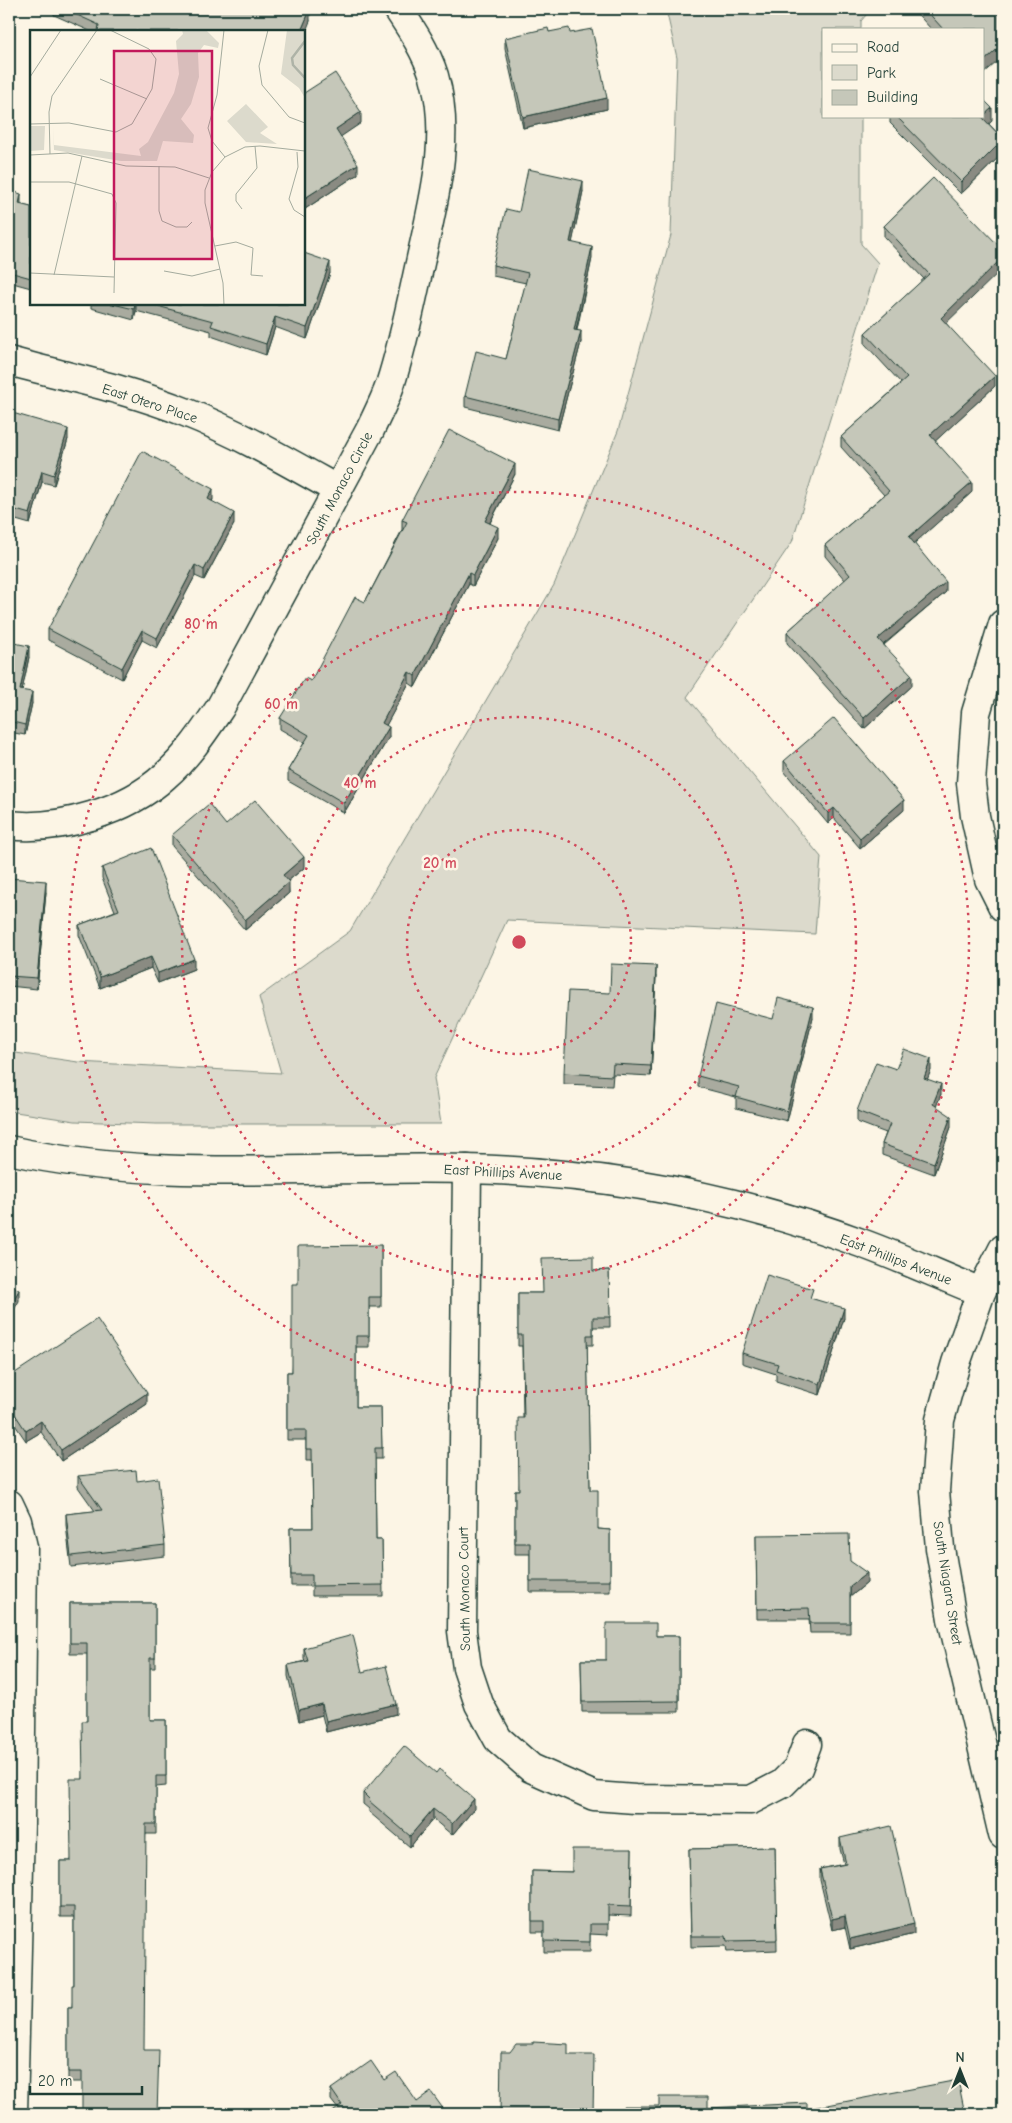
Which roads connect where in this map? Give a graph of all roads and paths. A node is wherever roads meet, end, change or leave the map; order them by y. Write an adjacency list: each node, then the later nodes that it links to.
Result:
1 (398, 9): 3 (street, South Monaco Circle)
2 (9, 361): 3 (street, East Otero Place)
3 (338, 490): 5 (street, South Monaco Circle)
4 (1003, 624): 6 (street)
5 (9, 825)
6 (1003, 907)
7 (9, 1150): 8 (street, East Phillips Avenue)
8 (466, 1169): 10 (street, East Phillips Avenue); 12 (street, South Monaco Court)
9 (1003, 1249): 10 (street, South Niagara Street)
10 (981, 1292): 13 (street, South Niagara Street)
11 (9, 1504): 14 (street)
12 (807, 1744)
13 (1003, 1835)
14 (13, 2114)

